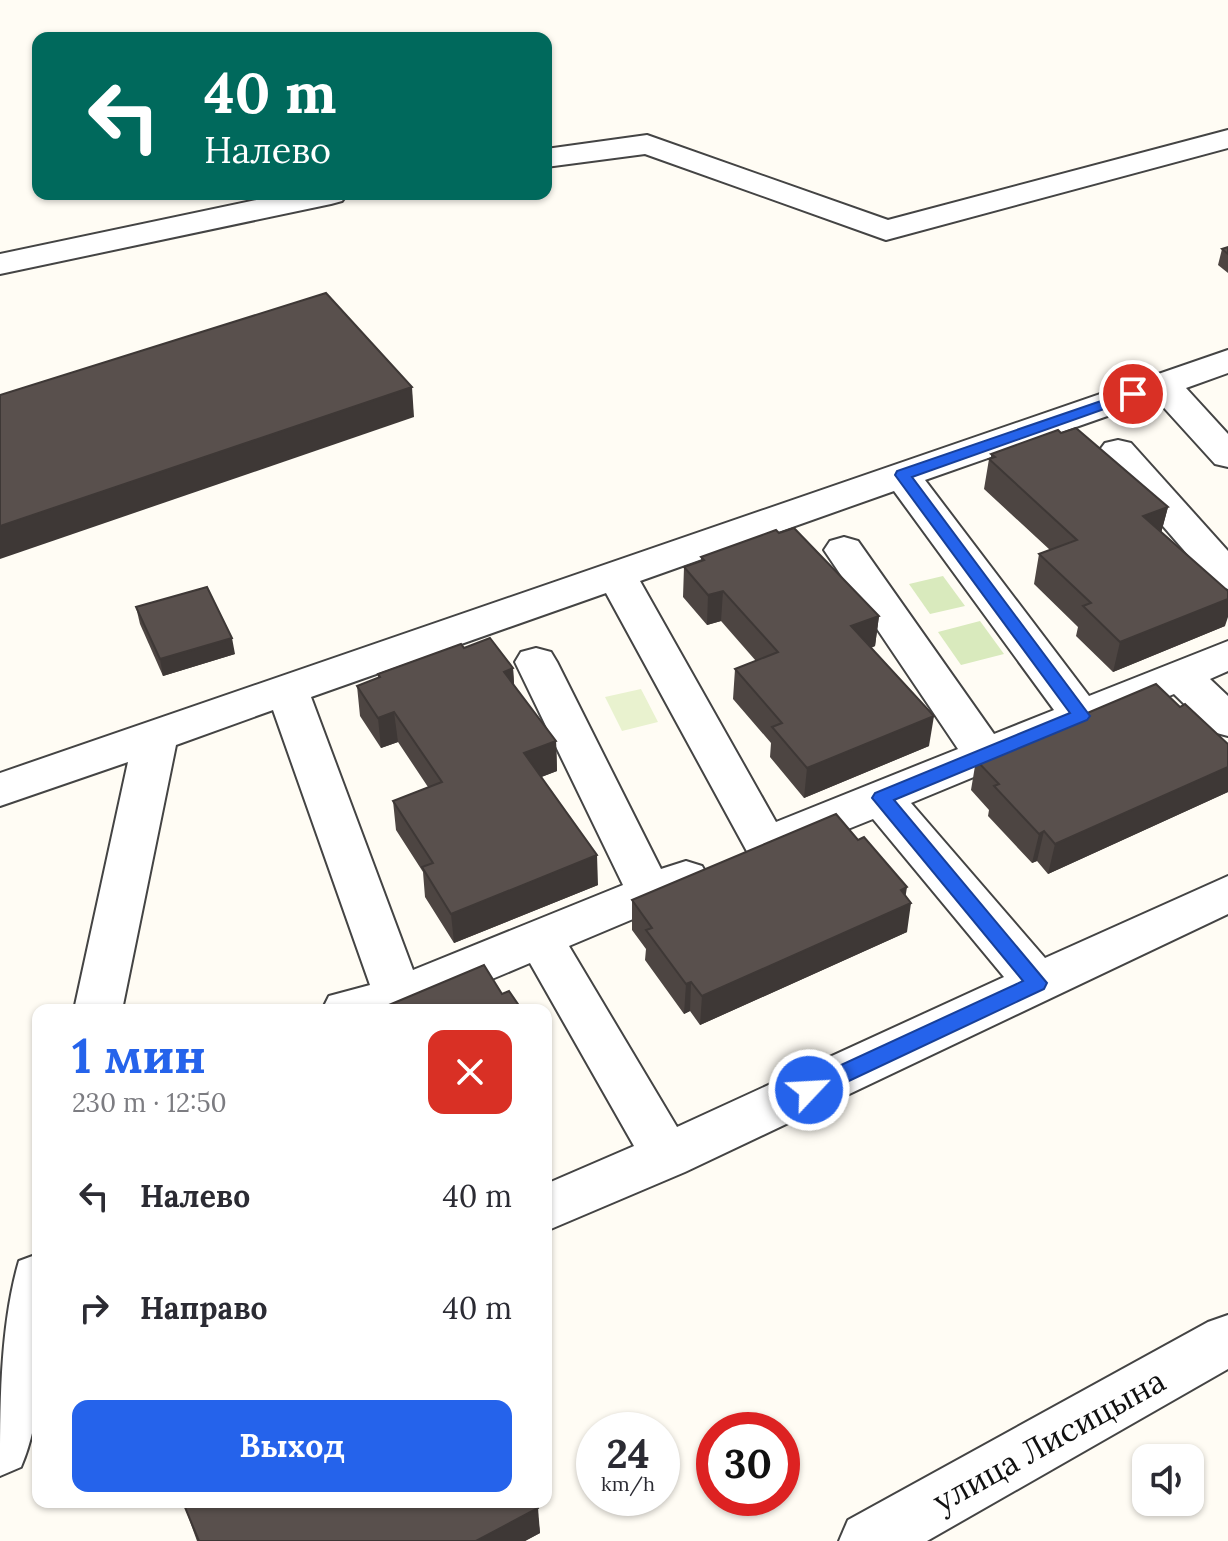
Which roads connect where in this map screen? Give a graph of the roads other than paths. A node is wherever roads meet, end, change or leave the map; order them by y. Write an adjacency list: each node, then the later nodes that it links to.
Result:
1 (1228, 139): 2 (street)
2 (552, 157)
3 (303, 200): 4 (street)
4 (0, 264)
5 (1228, 361): 6 (street)
6 (1162, 384): 8 (street); 9 (street)
7 (1118, 451): 12 (street)
8 (1228, 456)
9 (902, 475): 11 (street); 17 (street)
10 (844, 550): 20 (street)
11 (616, 574): 16 (street); 23 (street)
12 (1228, 576)
13 (1228, 655): 15 (street)
14 (536, 662): 24 (street)
15 (1180, 675): 17 (street); 18 (street)
16 (287, 690): 19 (street); 28 (street)
17 (1081, 716): 20 (street)
18 (1228, 721)
19 (156, 735): 21 (street); 29 (street)
20 (985, 755): 22 (street)
21 (0, 790)
22 (881, 798): 23 (street); 27 (street)
23 (766, 845): 24 (street)
24 (650, 893): 26 (street)
25 (1228, 894): 27 (street)
26 (540, 938): 28 (street); 31 (street)
27 (1037, 983): 31 (street)
28 (399, 997): 30 (street)
29 (99, 1004)
30 (370, 1004)
31 (667, 1156): 32 (street)
32 (552, 1205)
33 (32, 1307): 35 (street)
34 (1228, 1340): 36 (street, улица Лисицына)
35 (0, 1448)
36 (869, 1541)

